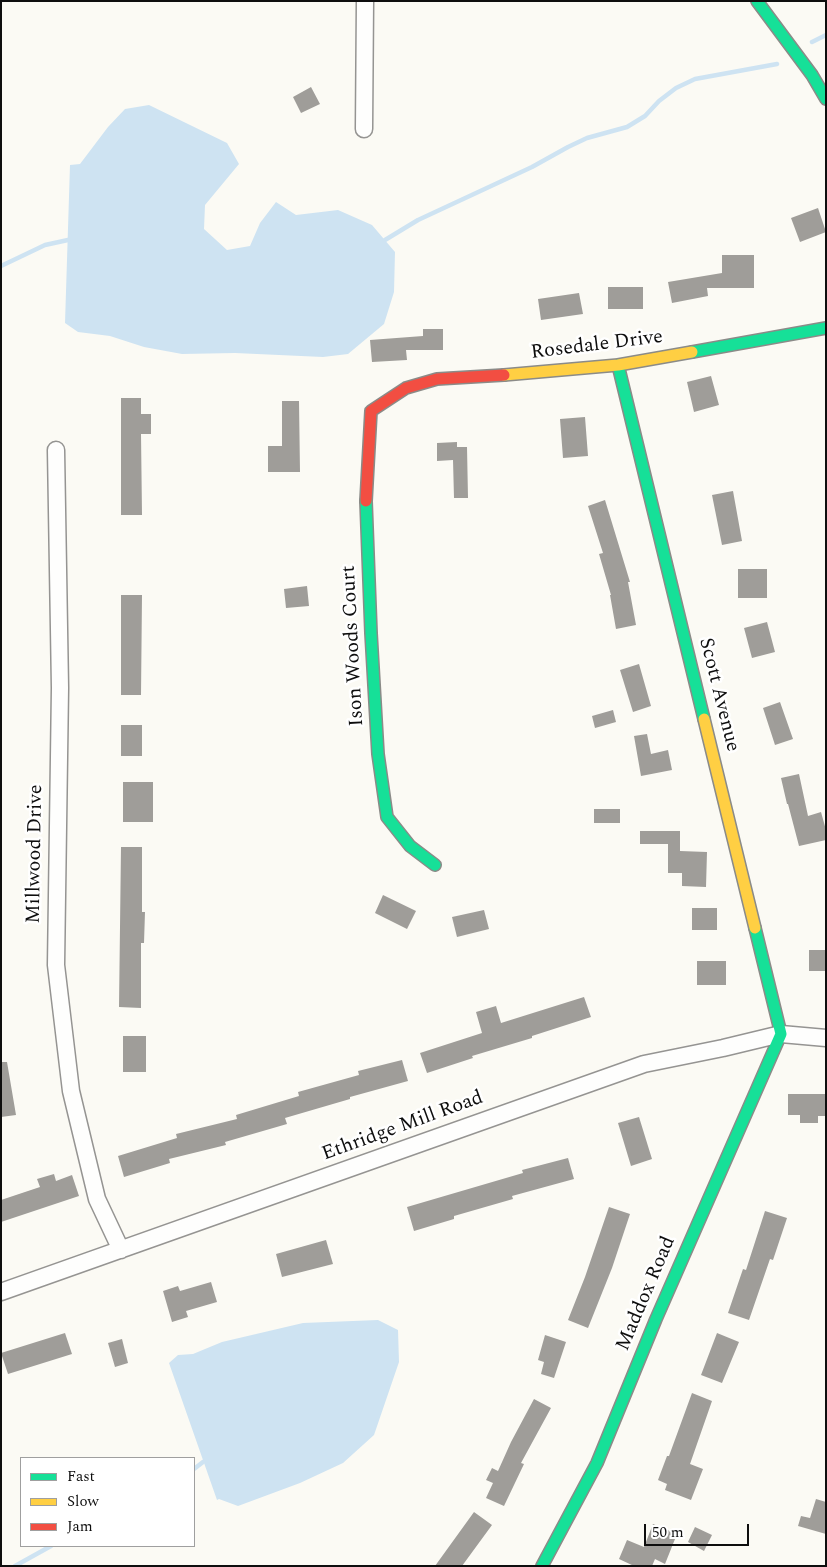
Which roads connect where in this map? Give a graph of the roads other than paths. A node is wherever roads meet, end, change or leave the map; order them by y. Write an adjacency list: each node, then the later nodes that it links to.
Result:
1 (365, 1): 4 (street)
2 (757, 1): 3 (street)
3 (826, 99)
4 (364, 130)
5 (826, 328): 6 (street, Rosedale Drive)
6 (618, 365): 7 (street, Rosedale Drive); 10 (street, Scott Avenue)
7 (377, 407): 9 (street, Ison Woods Court)
8 (56, 450): 12 (street, Millwood Drive)
9 (435, 865)
10 (781, 1034): 11 (street, Ethridge Mill Road); 12 (street, Ethridge Mill Road); 14 (street, Maddox Road)
11 (826, 1038)
12 (122, 1250): 13 (street, Ethridge Mill Road)
13 (1, 1292)
14 (542, 1566)

